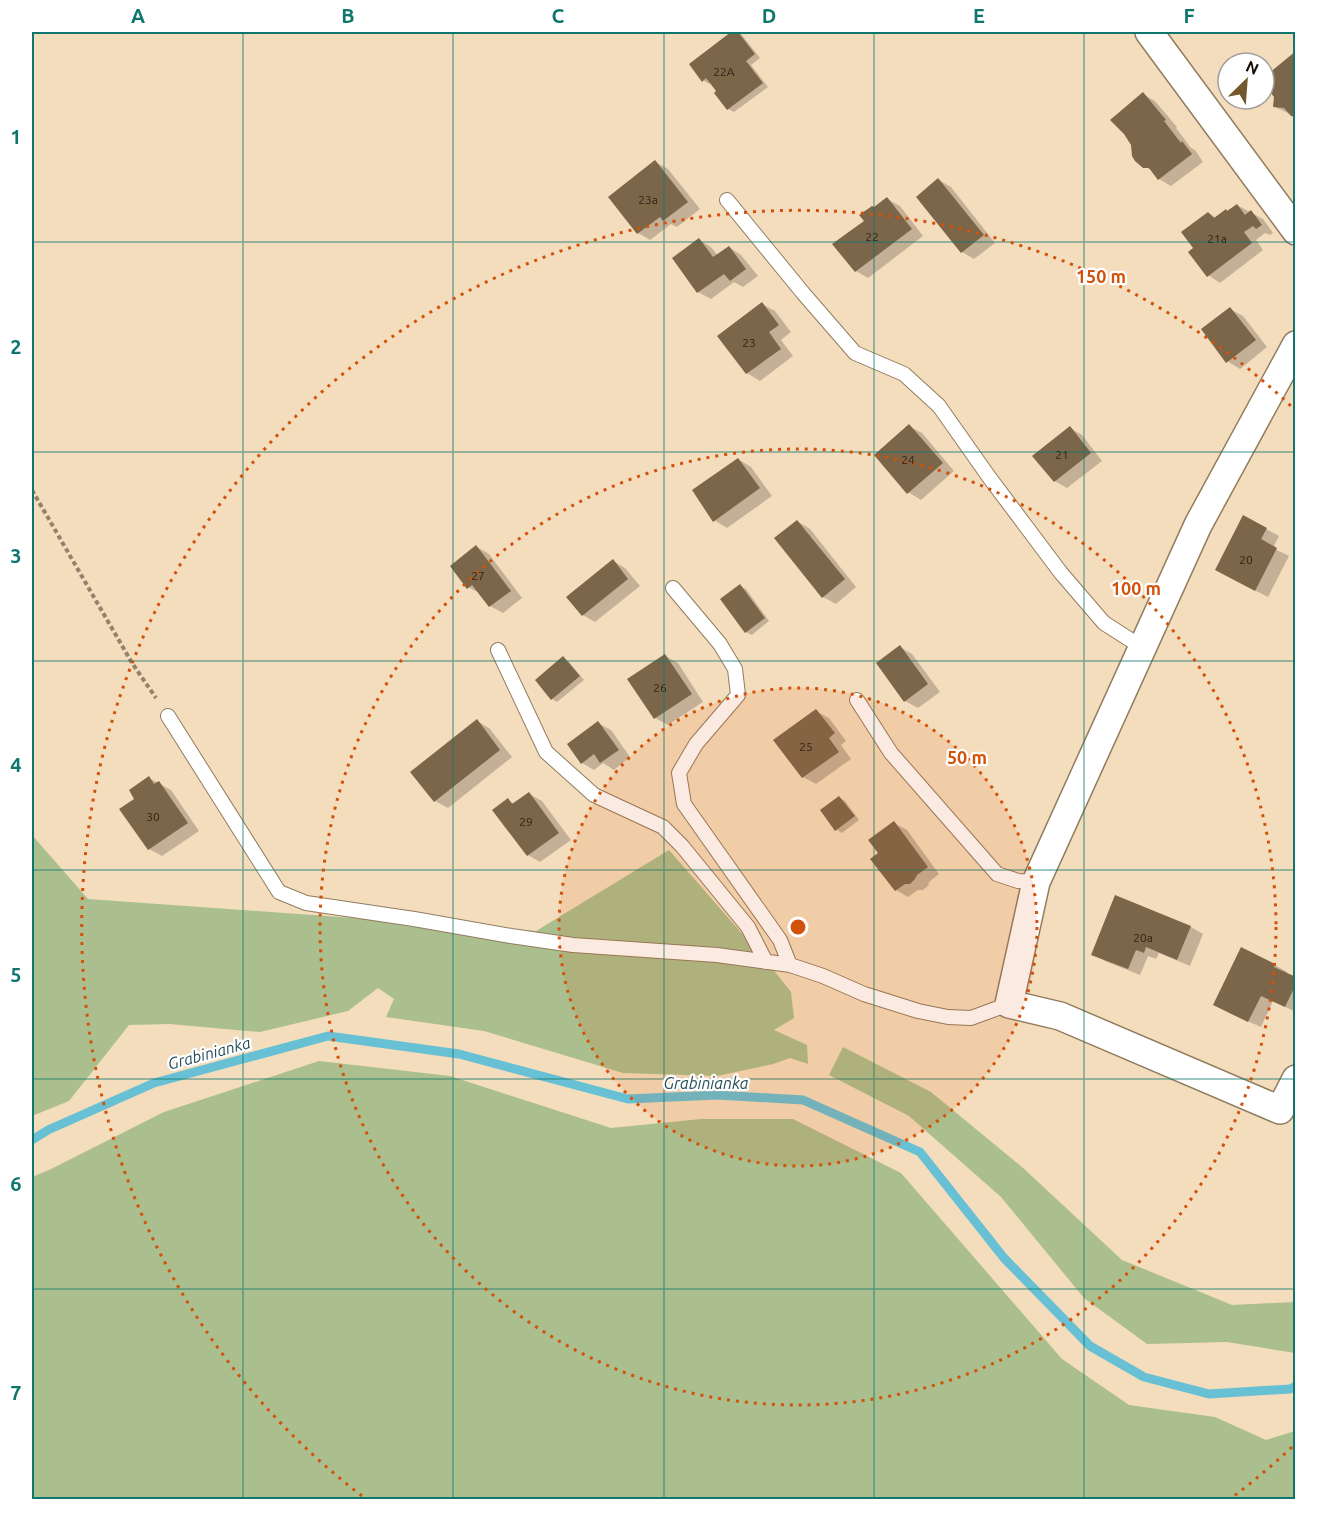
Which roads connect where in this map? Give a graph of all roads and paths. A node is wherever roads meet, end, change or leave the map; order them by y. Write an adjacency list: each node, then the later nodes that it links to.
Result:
1 (1149, 32): 3 (street)
2 (727, 200): 7 (lane)
3 (1296, 231)
4 (1296, 345): 7 (street)
5 (32, 490): 10 (path)
6 (673, 588): 13 (lane)
7 (1143, 648): 11 (street)
8 (498, 650): 12 (lane)
9 (857, 700): 11 (lane)
10 (168, 716): 12 (lane)
11 (1036, 882): 14 (street)
12 (766, 962): 13 (lane)
13 (790, 965): 14 (lane)
14 (1009, 1004): 15 (street)
15 (1296, 1079)

